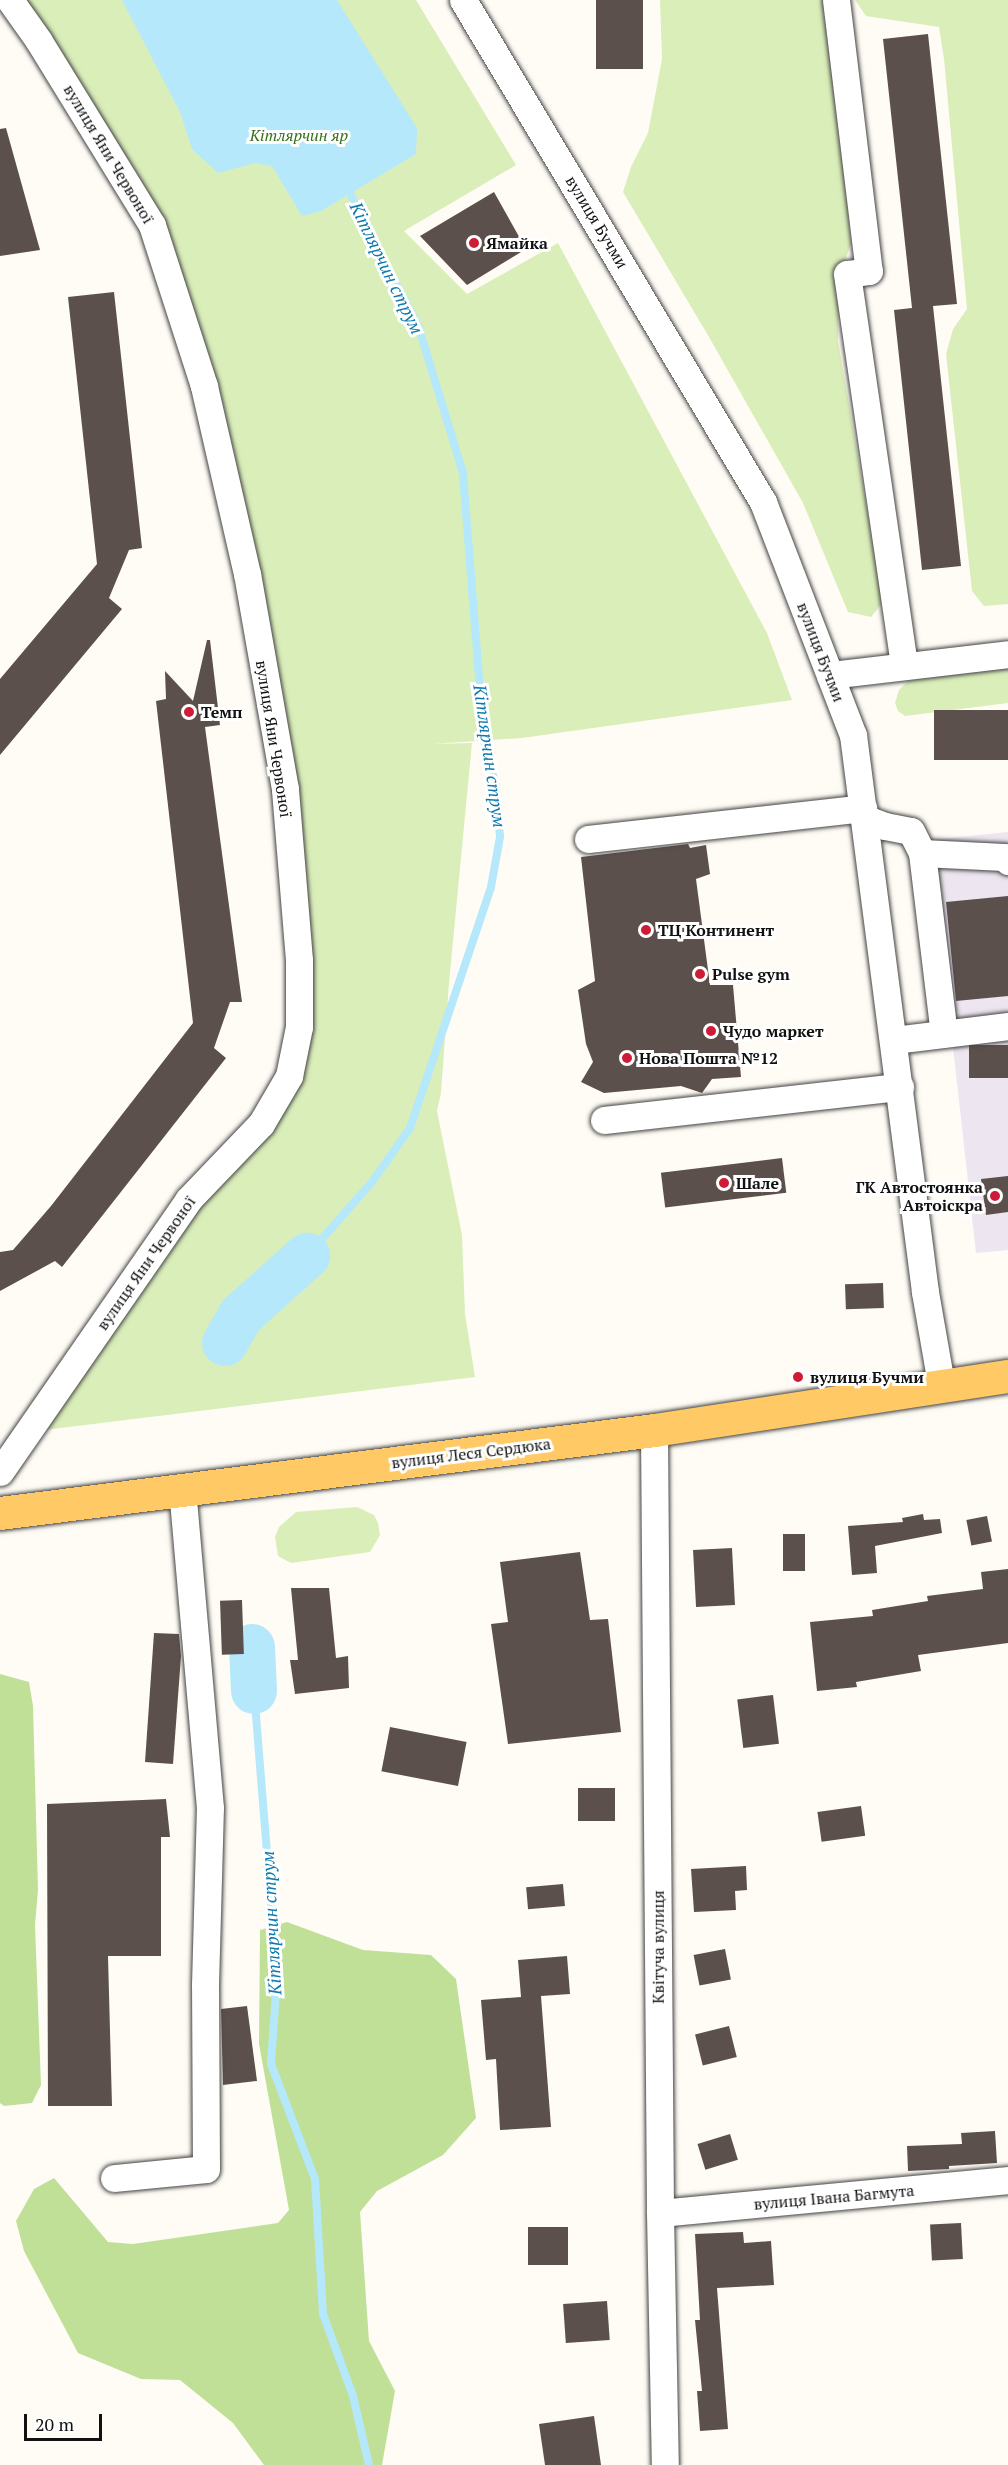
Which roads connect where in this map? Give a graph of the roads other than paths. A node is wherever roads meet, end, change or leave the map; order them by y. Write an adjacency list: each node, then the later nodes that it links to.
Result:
1 (10, 0): 19 (street, вулиця Яни Червоної)
2 (463, 0): 6 (street, вулиця Бучми)
3 (836, 0): 5 (street)
4 (1008, 654): 5 (street)
5 (904, 666): 6 (street)
6 (830, 675): 7 (street, вулиця Бучми)
7 (864, 813): 8 (street); 9 (street); 13 (street, вулиця Бучми)
8 (588, 839)
9 (922, 853): 10 (street); 12 (street)
10 (1008, 861)
11 (1008, 1026): 12 (street)
12 (944, 1034): 13 (street)
13 (894, 1040): 14 (street, вулиця Бучми)
14 (900, 1087): 15 (street); 17 (street, вулиця Бучми)
15 (604, 1120)
16 (1008, 1376): 17 (main road, вулиця Леся Сердюка)
17 (941, 1384): 18 (main road, вулиця Леся Сердюка)
18 (654, 1430): 20 (main road, вулиця Леся Сердюка); 24 (street, Квітуча вулиця)
19 (0, 1472)
20 (182, 1490): 21 (main road, вулиця Леся Сердюка); 22 (street)
21 (0, 1513)
22 (114, 2178)
23 (1008, 2180): 24 (street, вулиця Івана Багмута)
24 (660, 2213): 25 (street, Квітуча вулиця)
25 (665, 2465)

